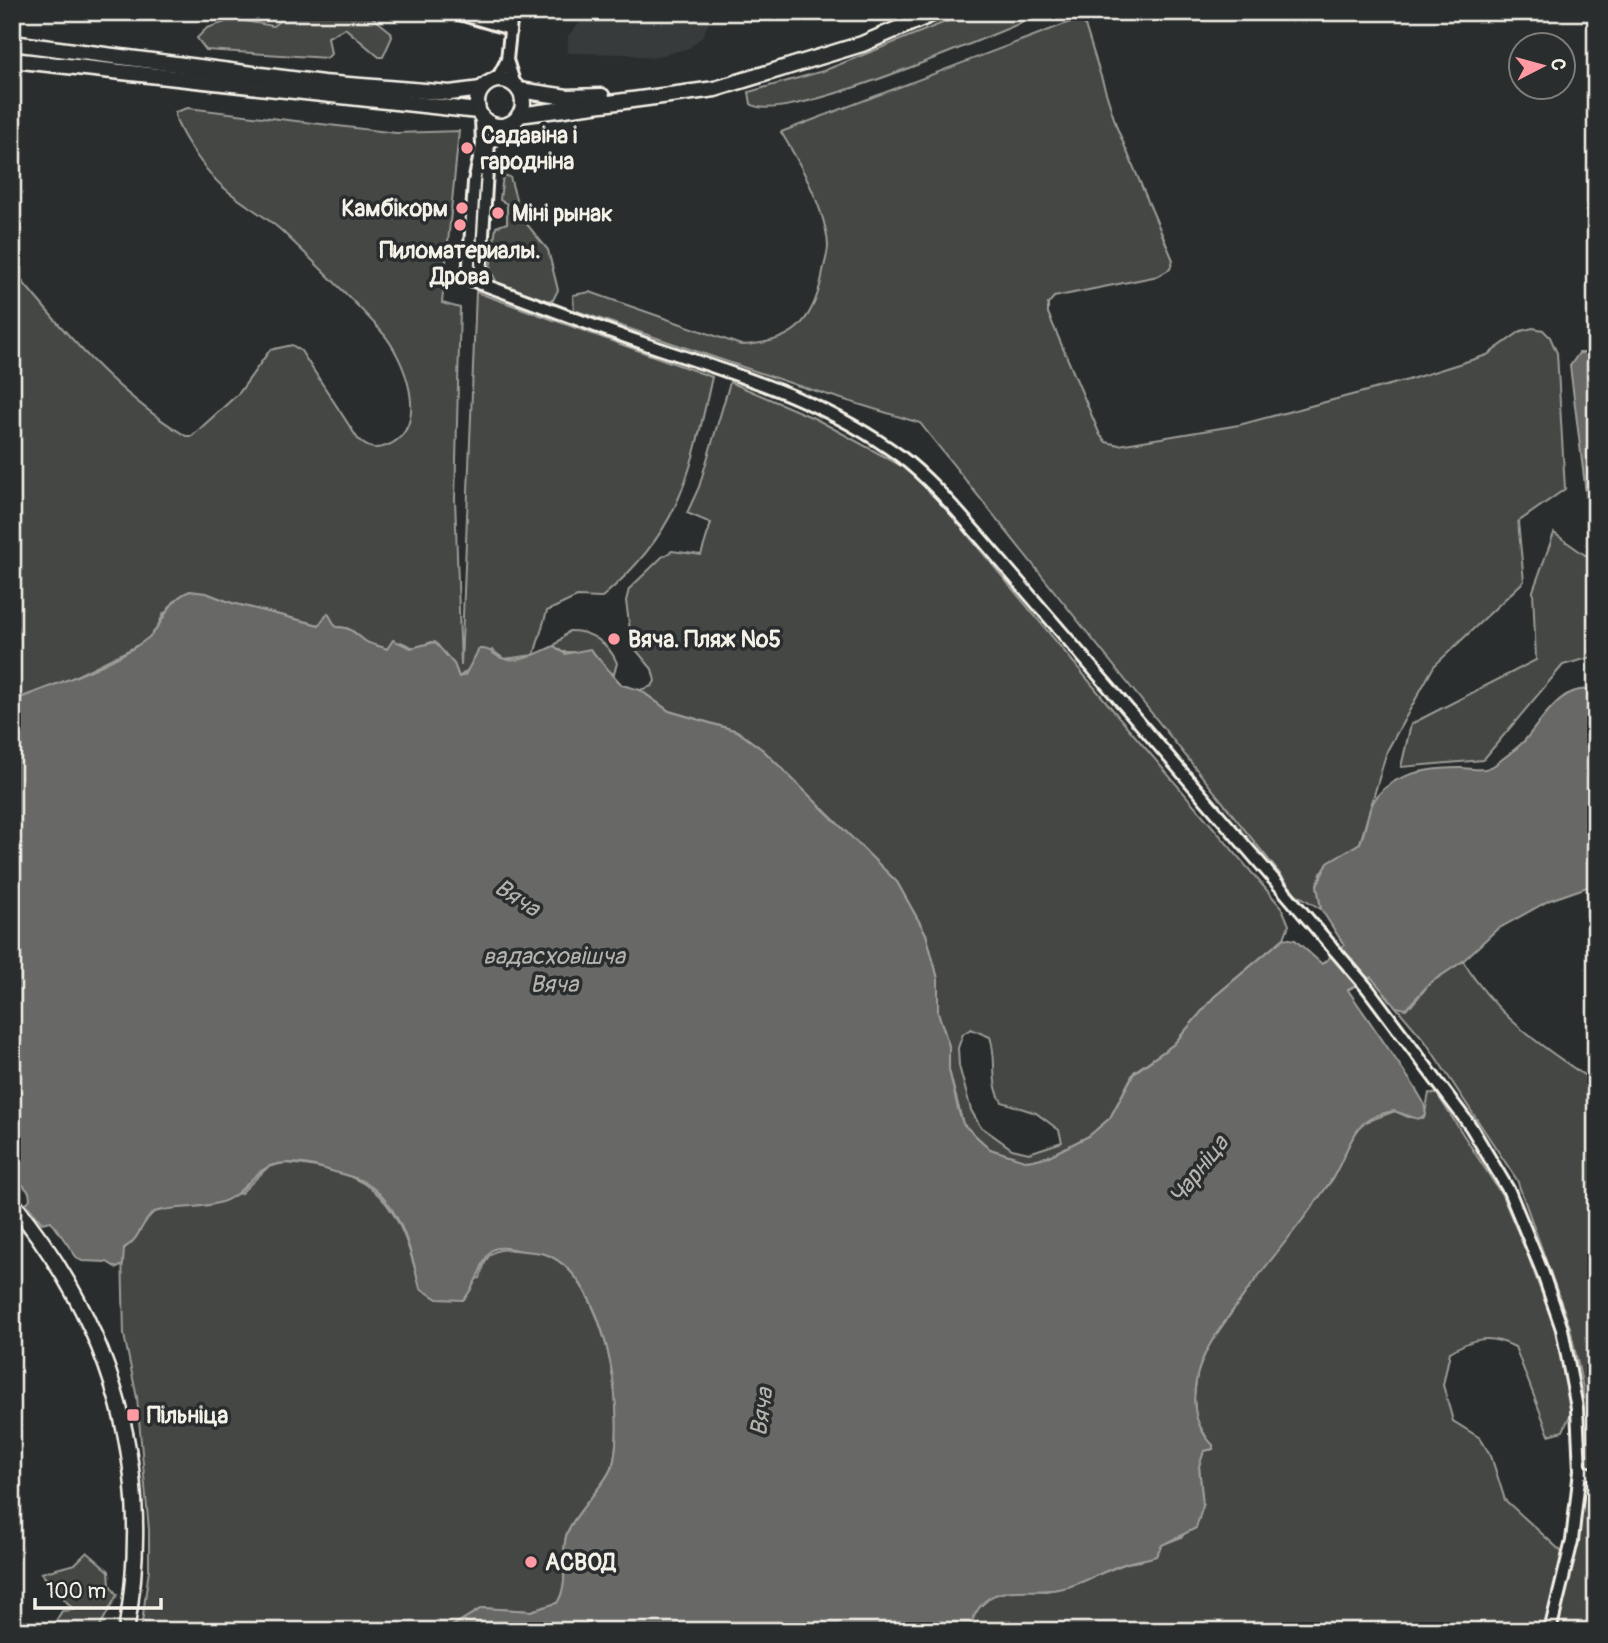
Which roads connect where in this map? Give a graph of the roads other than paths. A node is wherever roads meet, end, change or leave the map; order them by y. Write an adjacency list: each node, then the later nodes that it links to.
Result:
1 (453, 12): 4 (street)
2 (512, 12): 4 (street)
3 (937, 12): 8 (main road)
4 (510, 30): 6 (street)
5 (12, 43): 9 (main road)
6 (508, 60): 9 (street); 10 (street)
7 (16, 62): 11 (main road)
8 (739, 80): 10 (main road); 12 (main road)
9 (484, 86): 10 (main road); 11 (main road)
10 (517, 88): 12 (main road)
11 (480, 113): 12 (main road); 13 (street)
12 (515, 119): 13 (street)
13 (480, 284): 15 (street)
14 (12, 1202): 17 (main road)
15 (1580, 1470): 16 (street); 18 (street)
16 (1596, 1476)
17 (126, 1631)
18 (1550, 1631)

